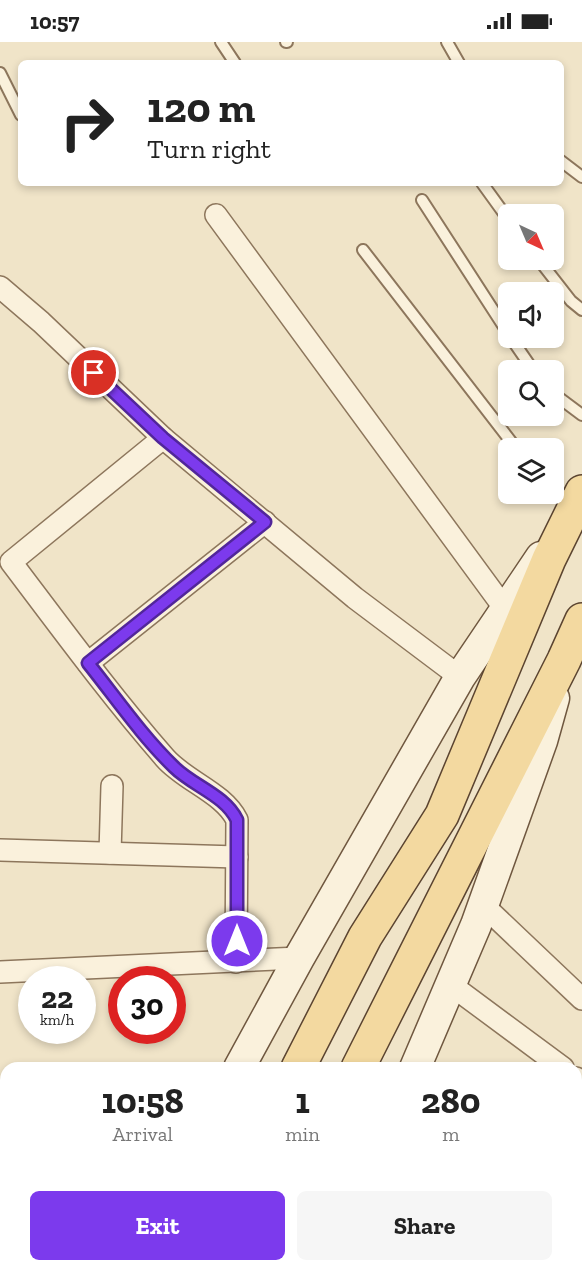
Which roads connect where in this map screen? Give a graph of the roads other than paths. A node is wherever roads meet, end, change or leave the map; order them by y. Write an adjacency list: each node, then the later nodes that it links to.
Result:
1 (221, 42): 3 (lane)
2 (447, 42): 4 (lane)
3 (233, 60)
4 (457, 60)
5 (0, 73): 6 (lane)
6 (18, 109)
7 (564, 163): 8 (lane)
8 (582, 177)
9 (484, 186): 11 (lane)
10 (422, 200): 17 (lane)
11 (498, 205)
12 (216, 214): 24 (street)
13 (363, 250): 21 (lane)
14 (547, 270): 16 (lane)
15 (0, 287): 20 (street)
16 (582, 310)
17 (498, 318)
18 (564, 402): 19 (lane)
19 (582, 415)
20 (163, 438): 23 (street); 27 (street)
21 (508, 438)
22 (571, 500): 24 (street); 40 (main road)
23 (265, 522): 27 (street); 28 (street)
24 (505, 609): 28 (street)
25 (582, 620): 26 (main road)
26 (564, 660): 33 (street); 41 (main road)
27 (88, 663): 32 (street)
28 (460, 677): 34 (street)
29 (112, 786): 31 (street)
30 (0, 850): 31 (street)
31 (110, 853): 32 (street)
32 (237, 856): 35 (street)
33 (483, 905): 37 (street); 38 (street)
34 (299, 958): 35 (street); 39 (street)
35 (236, 962): 36 (street)
36 (0, 972)
37 (451, 985): 42 (street); 43 (street)
38 (582, 999)
39 (242, 1062)
40 (301, 1062)
41 (361, 1062)
42 (418, 1062)
43 (555, 1062)

